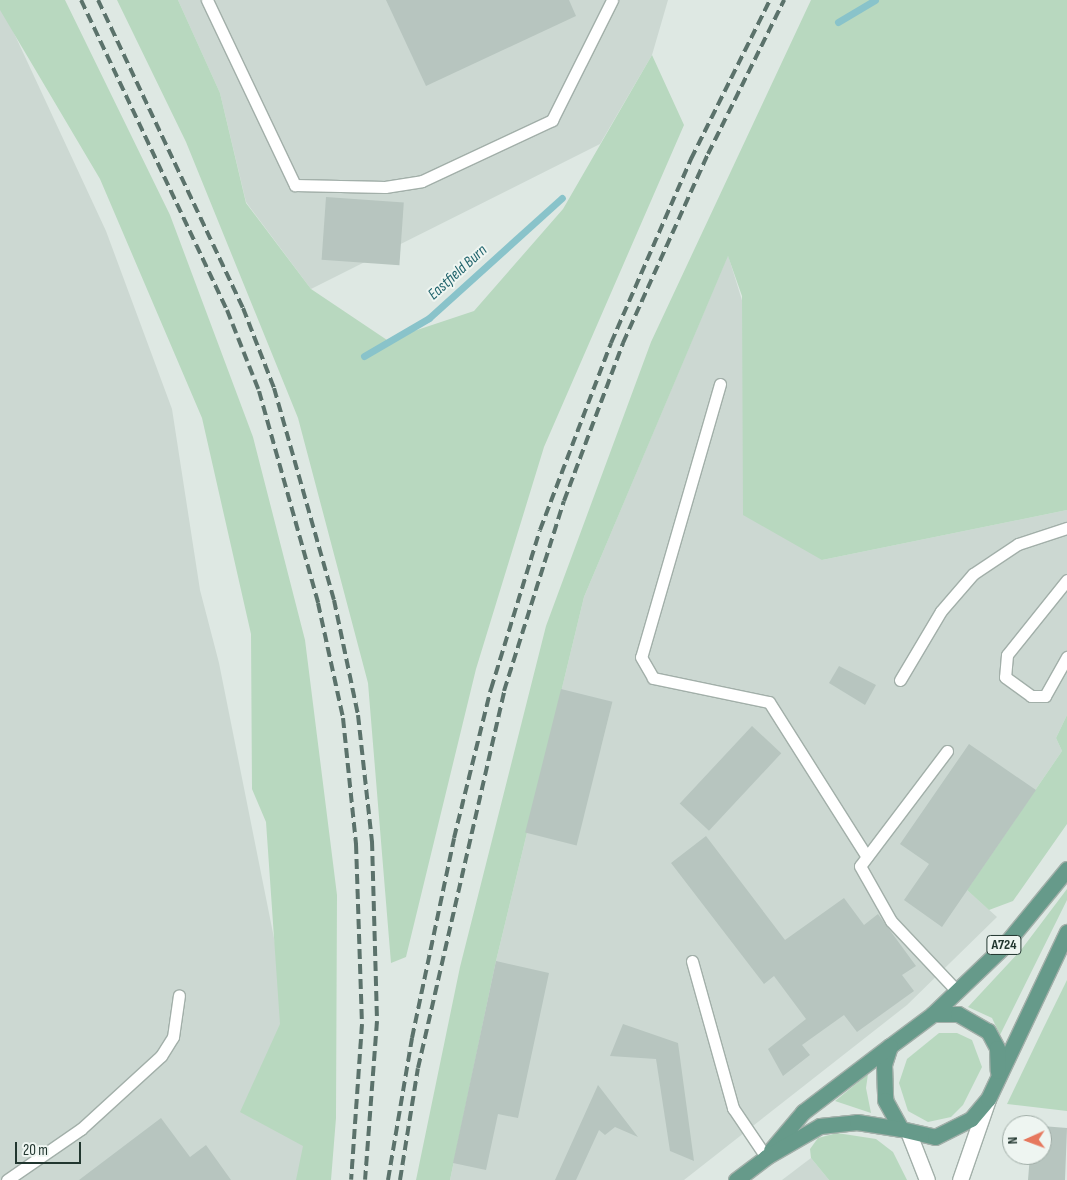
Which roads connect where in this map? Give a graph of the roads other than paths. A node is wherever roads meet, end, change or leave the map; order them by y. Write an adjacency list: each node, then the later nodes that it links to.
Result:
1 (206, 0): 2 (lane)
2 (612, 0)
3 (720, 384): 9 (lane)
4 (1067, 528): 7 (lane)
5 (1067, 580): 6 (lane)
6 (1067, 657)
7 (900, 680)
8 (947, 751): 9 (lane)
9 (867, 857): 13 (lane)
10 (1067, 869): 13 (main road, A724)
11 (1067, 932): 17 (main road)
12 (692, 961): 20 (lane)
13 (958, 991): 15 (main road, A724)
14 (179, 995): 21 (lane)
15 (933, 1014): 16 (main road); 17 (main road)
16 (890, 1046): 19 (main road); 20 (main road)
17 (998, 1072): 18 (main road)
18 (988, 1099): 19 (main road); 24 (main road)
19 (905, 1131): 20 (main road); 23 (main road)
20 (766, 1156): 22 (main road)
21 (8, 1180)
22 (736, 1180)
23 (927, 1180)
24 (960, 1180)

